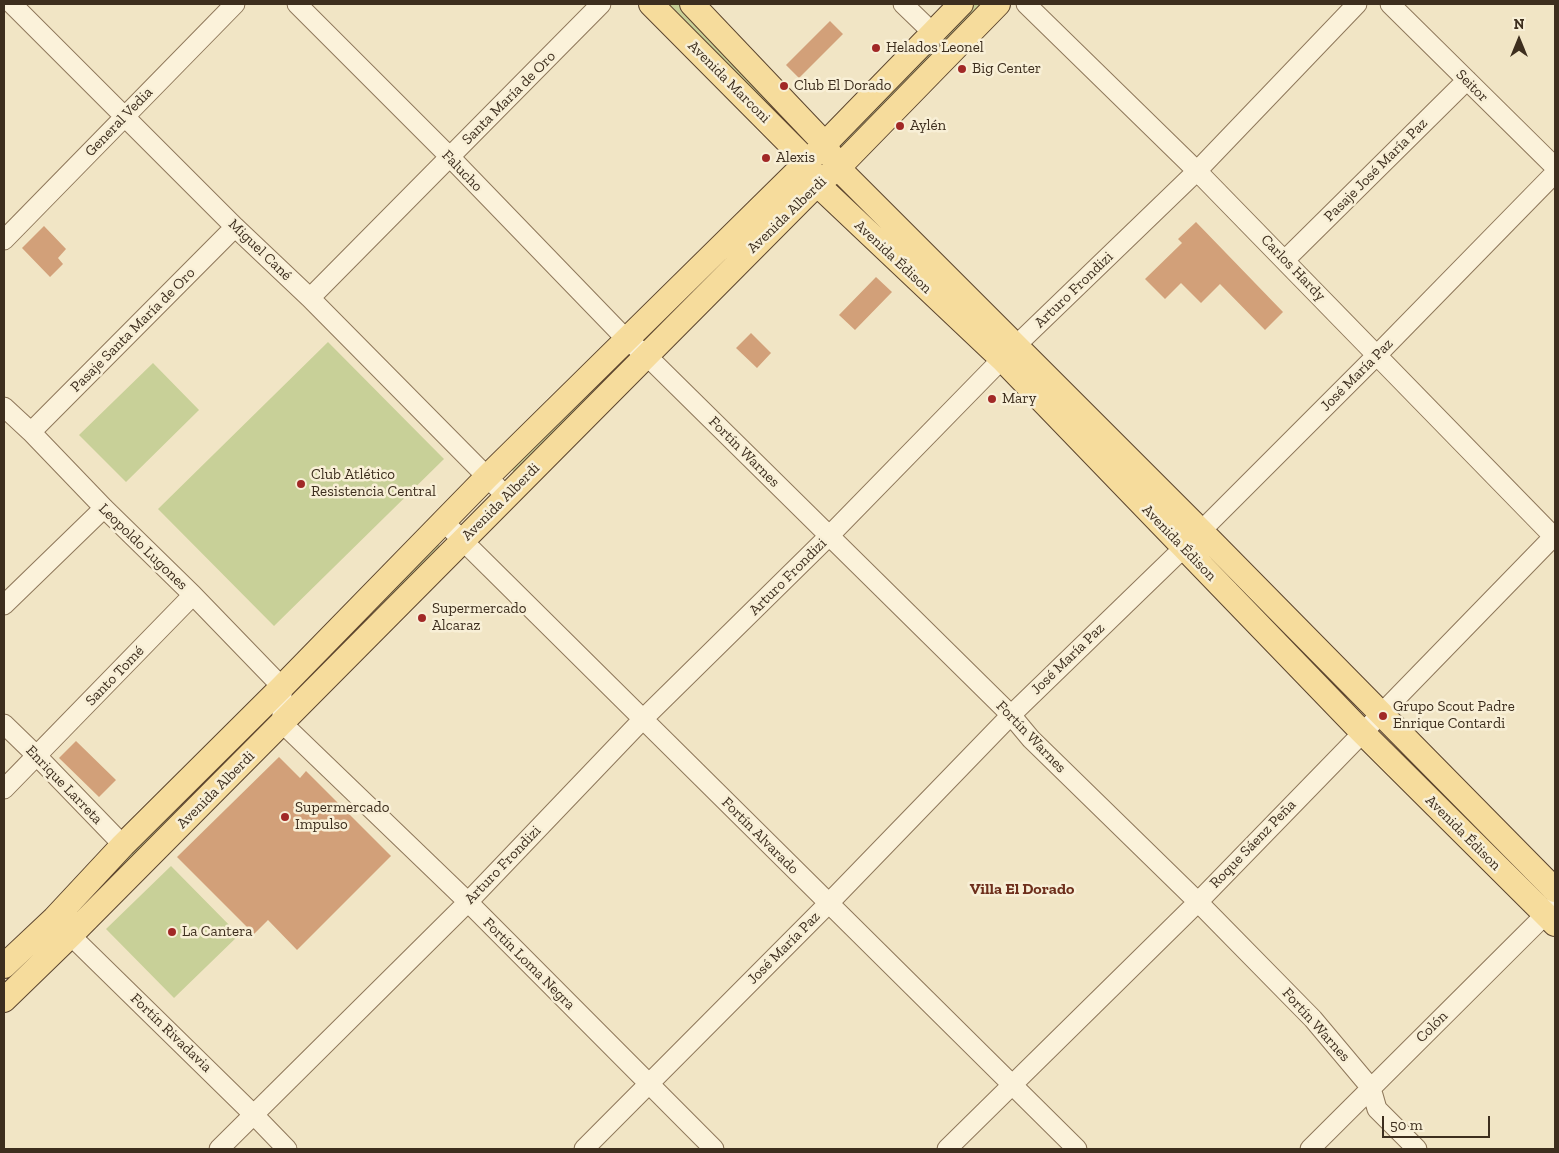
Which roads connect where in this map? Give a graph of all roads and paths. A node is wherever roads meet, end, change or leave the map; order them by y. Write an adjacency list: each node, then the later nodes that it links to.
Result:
1 (12, 4): 15 (street, Miguel Cané)
2 (235, 4): 15 (street, General Vedia)
3 (297, 4): 17 (street, Falucho)
4 (602, 4): 17 (street, Santa María de Oro)
5 (651, 4): 18 (main road, Avenida Marconi)
6 (692, 4): 16 (main road, Avenida Marconi)
7 (904, 4): 13 (street)
8 (960, 4): 13 (main road, Avenida Alberdi)
9 (998, 4): 20 (main road, Avenida Alberdi)
10 (1026, 4): 21 (street, Carlos Hardy)
11 (1357, 4): 21 (street, Arturo Frondizi)
12 (1390, 4): 14 (street, Seitor)
13 (932, 32): 16 (main road, Avenida Alberdi)
14 (1467, 80): 19 (street, Seitor); 26 (street, Pasaje José María Paz)
15 (124, 116): 24 (street, Miguel Cané); 25 (street, General Vedia)
16 (824, 143): 18 (main road, Avenida Alberdi); 20 (main road, Avenida Marconi)
17 (450, 157): 27 (street, Santa María de Oro); 28 (street, Falucho)
18 (807, 161): 23 (main road, Avenida Édison); 28 (main road, Avenida Alberdi)
19 (1555, 167)
20 (838, 168): 23 (main road, Avenida Alberdi); 29 (main road, Avenida Édison)
21 (1197, 171): 26 (street, Carlos Hardy); 29 (street, Arturo Frondizi)
22 (1555, 173): 30 (street, José María Paz)
23 (816, 184): 29 (main road, Avenida Édison); 31 (main road, Avenida Alberdi)
24 (235, 227): 27 (street, Miguel Cané); 33 (street, Pasaje Santa María de Oro)
25 (8, 228)
26 (1286, 260): 30 (street, Carlos Hardy)
27 (310, 298): 34 (street, Miguel Cané)
28 (626, 339): 31 (street, Fortín Warnes); 34 (main road, Avenida Alberdi)
29 (1009, 353): 38 (main road, Avenida Édison); 39 (street, Arturo Frondizi); 42 (main road, Avenida Édison)
30 (1377, 355): 38 (street, José María Paz); 40 (street, Carlos Hardy)
31 (647, 356): 35 (main road, Avenida Alberdi); 39 (street, Fortín Warnes)
32 (6, 414): 33 (street, Leopoldo Lugones)
33 (31, 432): 36 (street, Leopoldo Lugones)
34 (487, 477): 35 (street, Miguel Cané); 37 (main road, Avenida Alberdi)
35 (506, 497): 41 (main road, Avenida Alberdi)
36 (104, 508): 43 (street, Leopoldo Lugones); 44 (street)
37 (444, 522): 41 (street, Fortín Alvarado); 45 (main road, Avenida Alberdi)
38 (1201, 531): 42 (street, José María Paz); 47 (main road, Avenida Édison)
39 (829, 536): 46 (street, Fortín Warnes); 48 (street, Arturo Frondizi)
40 (1555, 536): 47 (street, Roque Sáenz Peña)
41 (462, 542): 48 (street, Fortín Alvarado); 49 (main road, Avenida Alberdi)
42 (1183, 548): 46 (street, José María Paz); 51 (main road, Avenida Édison)
43 (193, 596): 45 (street, Leopoldo Lugones); 52 (street, Santo Tomé)
44 (4, 605)
45 (282, 687): 49 (street); 54 (main road, Avenida Alberdi)
46 (1011, 714): 57 (street, Fortín Warnes); 58 (street, José María Paz)
47 (1380, 714): 51 (street, Roque Sáenz Peña); 55 (main road, Avenida Édison)
48 (643, 719): 56 (street, Arturo Frondizi); 58 (street, Fortín Alvarado)
49 (282, 723): 56 (street, Fortín Loma Negra); 61 (main road, Avenida Alberdi)
50 (4, 724): 52 (street, Enrique Larreta)
51 (1362, 732): 57 (street, Roque Sáenz Peña); 59 (main road, Avenida Édison)
52 (37, 756): 53 (street, Santo Tomé); 54 (street, Enrique Larreta)
53 (4, 789)
54 (123, 846): 60 (main road, Avenida Alberdi)
55 (1555, 890)
56 (468, 902): 64 (street, Fortín Loma Negra); 67 (street, Arturo Frondizi)
57 (1198, 902): 65 (street, Roque Sáenz Peña); 66 (street, Fortín Warnes)
58 (828, 904): 64 (street, José María Paz); 65 (street, Fortín Alvarado)
59 (1552, 915): 66 (street, Colón)
60 (54, 919): 61 (street, Fortín Rivadavia); 62 (main road, Avenida Alberdi)
61 (71, 935): 63 (main road, Avenida Alberdi); 67 (street, Fortín Rivadavia)
62 (4, 966)
63 (4, 1000)
64 (648, 1084): 70 (street, José María Paz); 71 (street, Fortín Loma Negra)
65 (1012, 1085): 72 (street, Roque Sáenz Peña); 73 (street, Fortín Alvarado)
66 (1371, 1088): 74 (street, Colón); 75 (street, Fortín Warnes)
67 (254, 1114): 68 (street, Arturo Frondizi); 69 (street, Fortín Rivadavia)
68 (219, 1149)
69 (287, 1149)
70 (584, 1149)
71 (714, 1149)
72 (947, 1149)
73 (1076, 1149)
74 (1310, 1149)
75 (1417, 1149)

